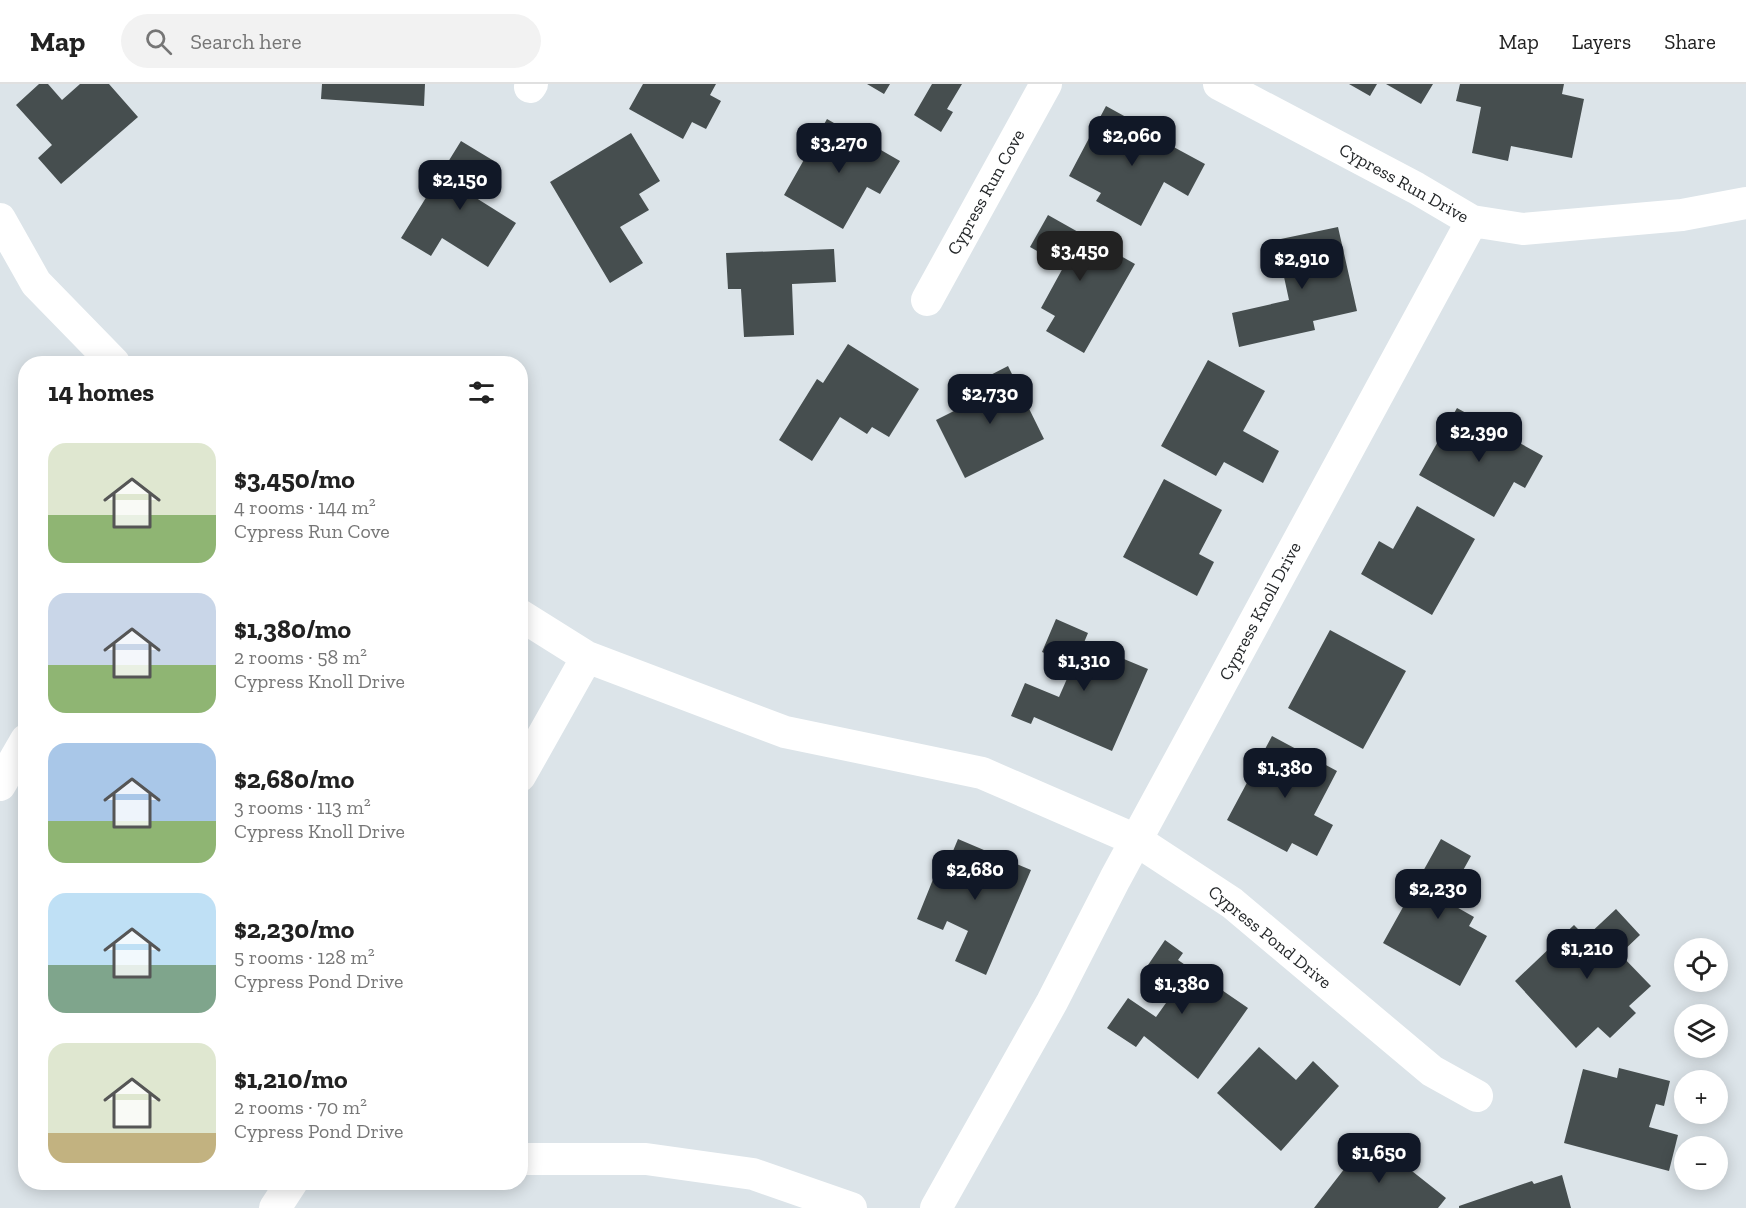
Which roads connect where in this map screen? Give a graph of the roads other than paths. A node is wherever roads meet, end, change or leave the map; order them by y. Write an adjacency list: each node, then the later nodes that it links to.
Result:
1 (1046, 84): 6 (street, Cypress Run Cove)
2 (1219, 84): 5 (street, Cypress Run Drive)
3 (1746, 202): 5 (street, Cypress Run Drive)
4 (0, 219): 7 (street)
5 (1472, 222): 13 (street, Cypress Knoll Drive)
6 (927, 300)
7 (107, 356)
8 (528, 620): 9 (street, Cypress Pond Drive)
9 (587, 657): 11 (street); 13 (street, Cypress Pond Drive)
10 (18, 754): 12 (street)
11 (528, 762)
12 (0, 785)
13 (1136, 840): 14 (street, Cypress Pond Drive); 19 (street, Cypress Knoll Drive)
14 (1477, 1096)
15 (528, 1159): 18 (street)
16 (286, 1190): 17 (street)
17 (274, 1208)
18 (850, 1208)
19 (936, 1208)

